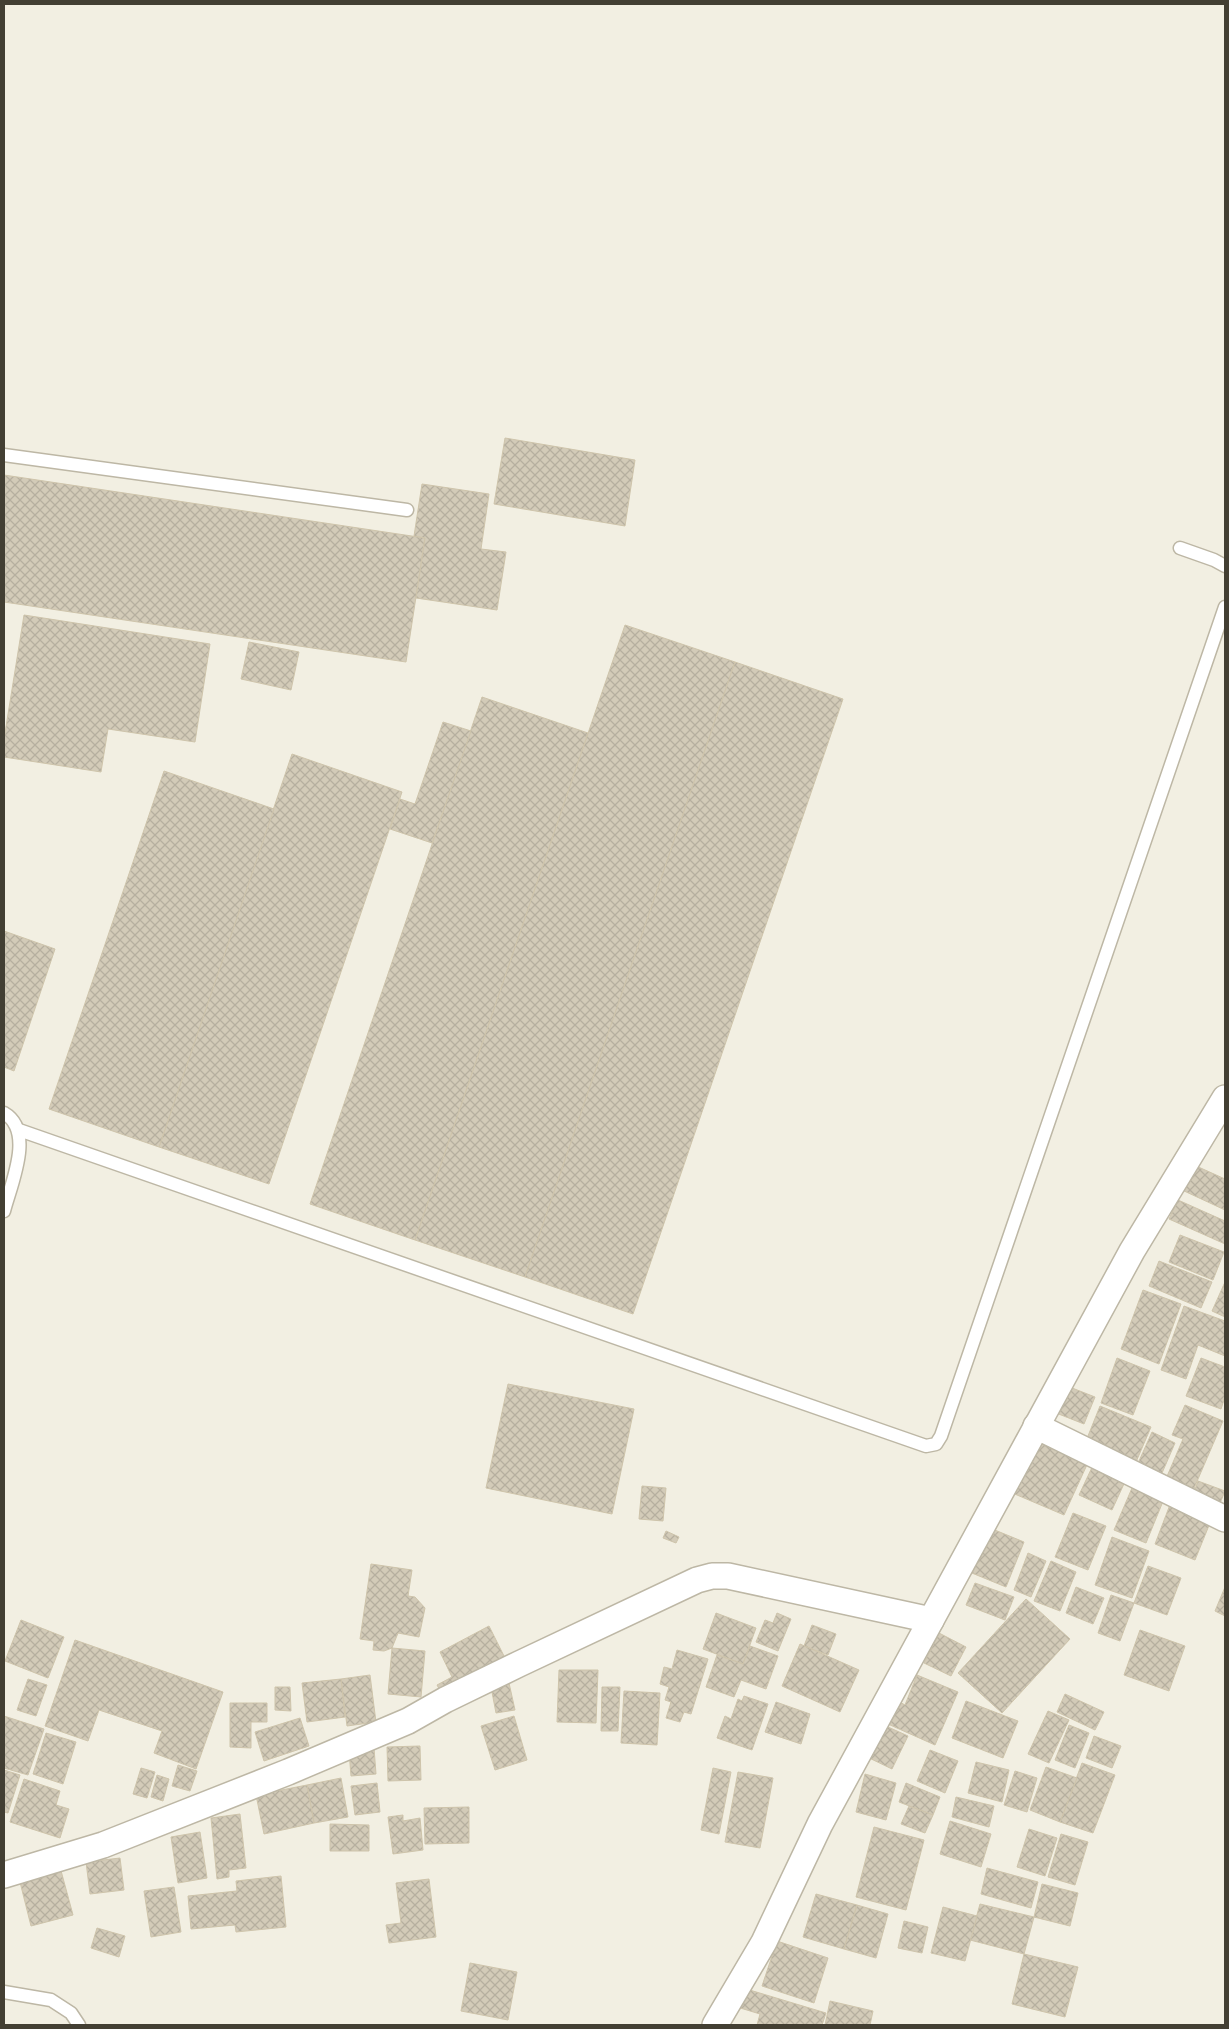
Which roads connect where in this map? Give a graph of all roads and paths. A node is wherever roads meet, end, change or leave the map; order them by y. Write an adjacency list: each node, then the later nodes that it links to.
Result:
1 (4, 455): 2 (lane)
2 (407, 510)
3 (1180, 548): 4 (lane)
4 (1225, 566)
5 (1225, 606): 8 (lane)
6 (1225, 1098): 10 (street)
7 (4, 1113): 8 (lane)
8 (19, 1130): 9 (lane)
9 (4, 1211)
10 (1036, 1426): 11 (street); 12 (street)
11 (1225, 1519)
12 (931, 1620): 13 (street); 16 (street)
13 (4, 1875)
14 (4, 1992): 15 (lane)
15 (79, 2025)
16 (715, 2025)

